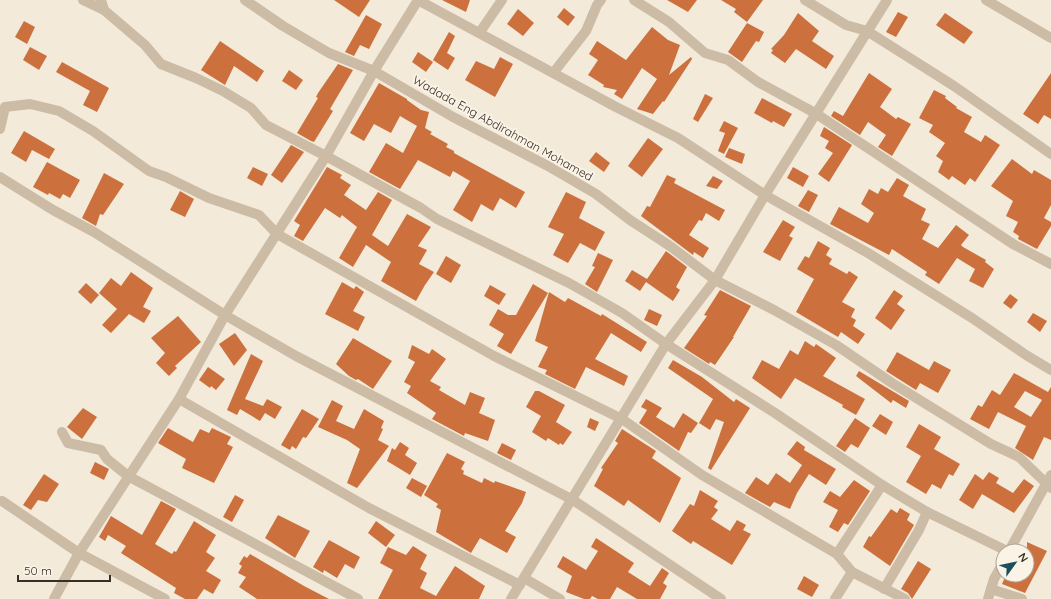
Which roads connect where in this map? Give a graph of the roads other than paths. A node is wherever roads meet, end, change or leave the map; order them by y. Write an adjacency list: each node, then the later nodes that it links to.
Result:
1 (84, 0): 9 (street)
2 (245, 0): 13 (street, Wadada Eng Abdirahman Mohamed)
3 (502, 0): 11 (street)
4 (601, 0): 14 (street)
5 (634, 0): 15 (street)
6 (805, 0): 10 (street)
7 (887, 0): 10 (street)
8 (986, 0): 12 (street)
9 (103, 5): 18 (street)
10 (867, 31): 15 (street); 17 (street)
11 (480, 32): 13 (street); 14 (street)
12 (1051, 38)
13 (374, 71): 18 (street); 24 (street, Wadada Eng Abdirahman Mohamed)
14 (554, 72): 20 (street)
15 (816, 113): 20 (street); 23 (street)
16 (0, 129): 21 (street)
17 (1051, 154)
18 (326, 156): 21 (street); 26 (street)
19 (0, 177): 25 (street)
20 (765, 195): 24 (street); 27 (street)
21 (277, 234): 25 (street); 29 (street)
22 (1051, 252): 23 (street)
23 (1048, 263)
24 (715, 280): 26 (street); 32 (street, Wadada Eng Abdirahman Mohamed)
25 (225, 315): 28 (street); 34 (street)
26 (666, 344): 29 (street); 33 (street)
27 (1051, 370)
28 (179, 399): 31 (street); 42 (street)
29 (622, 419): 34 (street); 40 (street)
30 (62, 432): 31 (street)
31 (128, 476): 39 (street); 48 (street)
32 (1049, 482): 37 (street)
33 (882, 485): 36 (street); 40 (street)
34 (573, 500): 42 (street); 51 (street)
35 (2, 501): 39 (street)
36 (926, 512): 38 (street); 44 (street)
37 (1013, 543)
38 (995, 545)
39 (79, 553): 46 (street); 47 (street)
40 (837, 554): 41 (street)
41 (852, 572): 44 (street); 52 (street)
42 (522, 582): 49 (street); 50 (street)
43 (995, 582): 45 (street)
44 (884, 589): 53 (street)
45 (990, 594): 54 (street)
46 (54, 599)
47 (165, 599)
48 (358, 599)
49 (511, 599)
50 (560, 599)
51 (721, 599)
52 (835, 599)
53 (905, 599)
54 (1022, 599)

